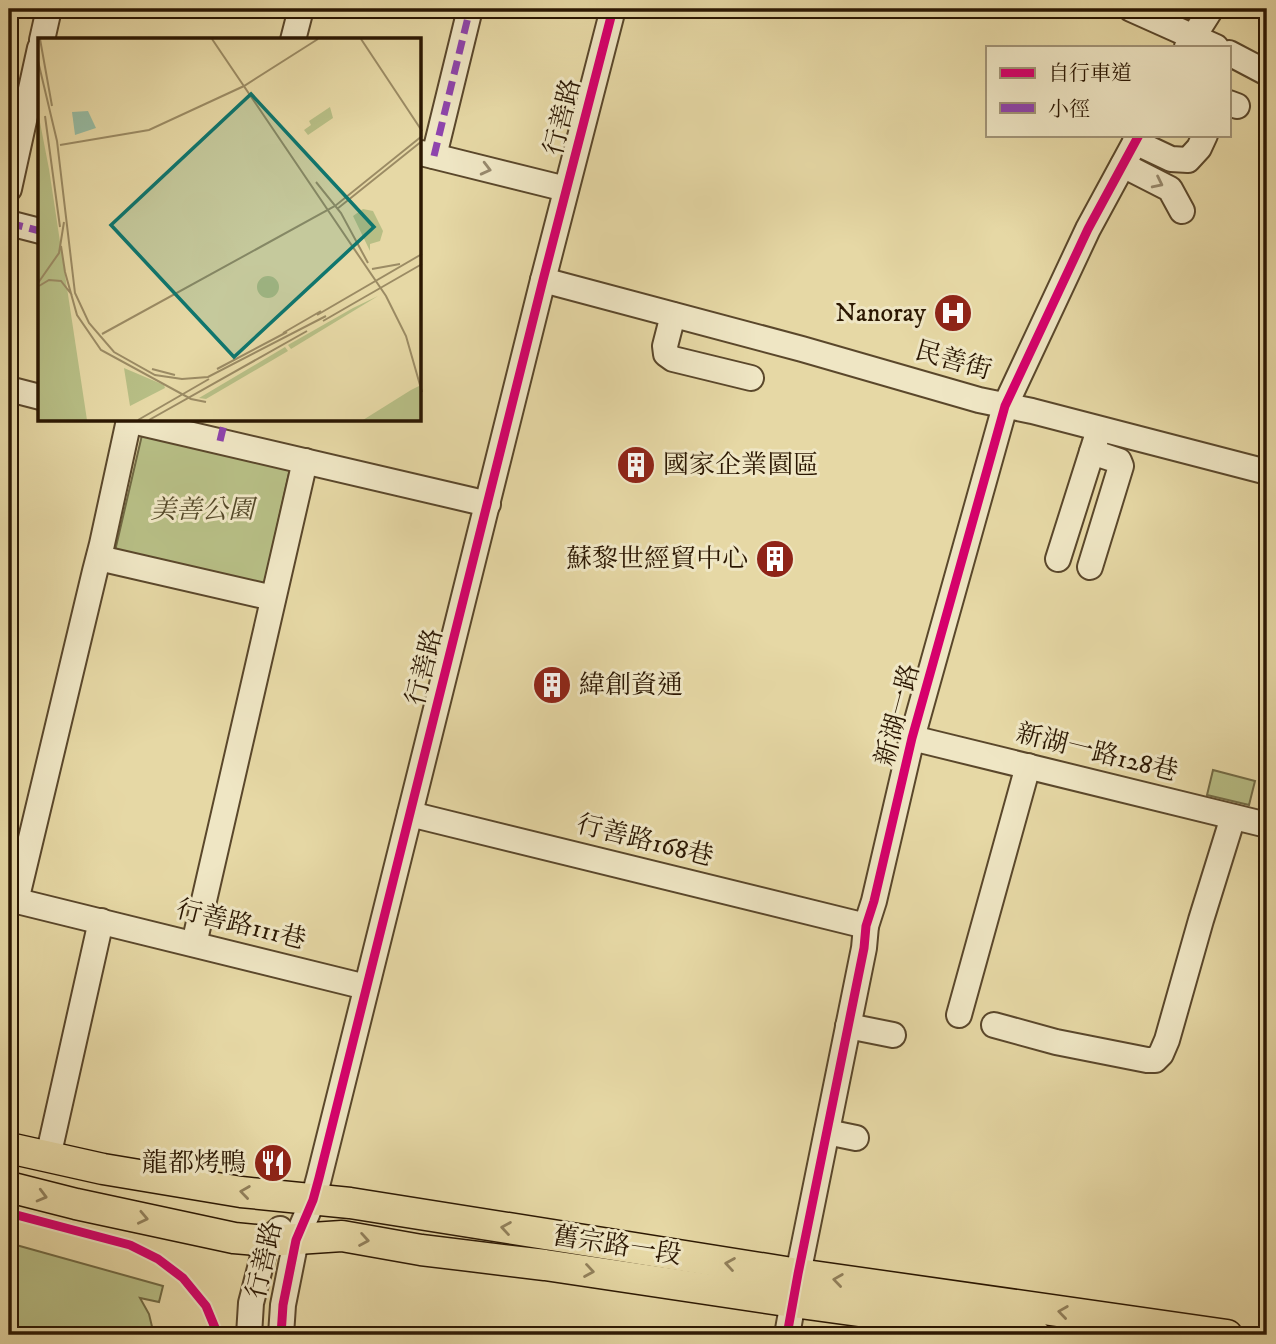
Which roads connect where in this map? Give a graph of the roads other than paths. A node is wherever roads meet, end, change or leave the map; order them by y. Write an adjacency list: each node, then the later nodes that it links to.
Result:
1 (49, 9): 7 (street)
2 (300, 9): 8 (street)
3 (470, 9): 16 (street)
4 (612, 9): 19 (street, 行善路)
5 (1131, 9): 9 (street)
6 (1211, 9): 9 (street)
7 (42, 38)
8 (293, 38)
9 (1190, 41): 10 (street)
10 (1212, 46)
11 (1230, 54): 13 (street)
12 (38, 57): 18 (street)
13 (1267, 73)
14 (1205, 136): 15 (street)
15 (1137, 138): 17 (street, 新湖一路)
16 (427, 155): 19 (street, one-way to 19)
17 (1123, 165): 20 (street, one-way to 20); 28 (street, 新湖一路)
18 (9, 189)
19 (566, 189): 23 (street, 行善路)
20 (1182, 211)
21 (9, 223): 22 (street)
22 (38, 230)
23 (543, 280): 24 (street, 民善街); 36 (street, 行善路)
24 (673, 315): 25 (street); 28 (street, 民善街)
25 (751, 378)
26 (9, 389): 27 (street)
27 (38, 396)
28 (1005, 406): 31 (street, 民善街); 41 (street, 新湖一路)
29 (128, 422): 37 (street)
30 (145, 422): 32 (street)
31 (1099, 429): 33 (street); 35 (street, 民善街)
32 (223, 431): 34 (street)
33 (1092, 452): 38 (street); 39 (street)
34 (305, 461): 36 (street); 40 (street)
35 (1267, 472)
36 (488, 504): 43 (street, 行善路)
37 (99, 558): 40 (street); 46 (street)
38 (1058, 559)
39 (1090, 566)
40 (273, 598): 49 (street)
41 (912, 738): 42 (street, 新湖一路128巷); 48 (street, 新湖一路)
42 (1028, 766): 44 (street, 新湖一路128巷); 51 (street)
43 (410, 814): 48 (street, 行善路168巷); 50 (street, 行善路)
44 (1233, 817): 45 (street, 新湖一路128巷); 52 (street)
45 (1267, 825)
46 (12, 900): 47 (street, 行善路111巷)
47 (101, 921): 49 (street, 行善路111巷); 58 (street)
48 (866, 926): 53 (street, 新湖一路)
49 (194, 944): 50 (street, 行善路111巷)
50 (366, 987): 60 (street, 行善路)
51 (959, 1014)
52 (994, 1025)
53 (847, 1030): 54 (street); 55 (street, 新湖一路)
54 (892, 1039)
55 (825, 1137): 56 (street); 63 (street, 新湖一路)
56 (855, 1144)
57 (9, 1148): 58 (main road, 舊宗路一段)
58 (48, 1157): 60 (main road, 舊宗路一段, one-way to 58)
59 (9, 1187): 62 (main road, 舊宗路一段, one-way to 62)
60 (313, 1200): 61 (street, 行善路); 62 (street, 行善路); 63 (main road, 舊宗路一段, one-way to 60)
61 (296, 1240): 62 (main road, 舊宗路一段); 63 (main road, 舊宗路一段, one-way to 63); 65 (street, 行善路)
62 (267, 1241): 64 (street, 行善路)
63 (795, 1288): 66 (street, 新湖一路); 67 (main road, 舊宗路一段); 68 (main road, 舊宗路一段, one-way to 63)
64 (249, 1335)
65 (281, 1335)
66 (787, 1335)
67 (1035, 1335)
68 (1227, 1335)

